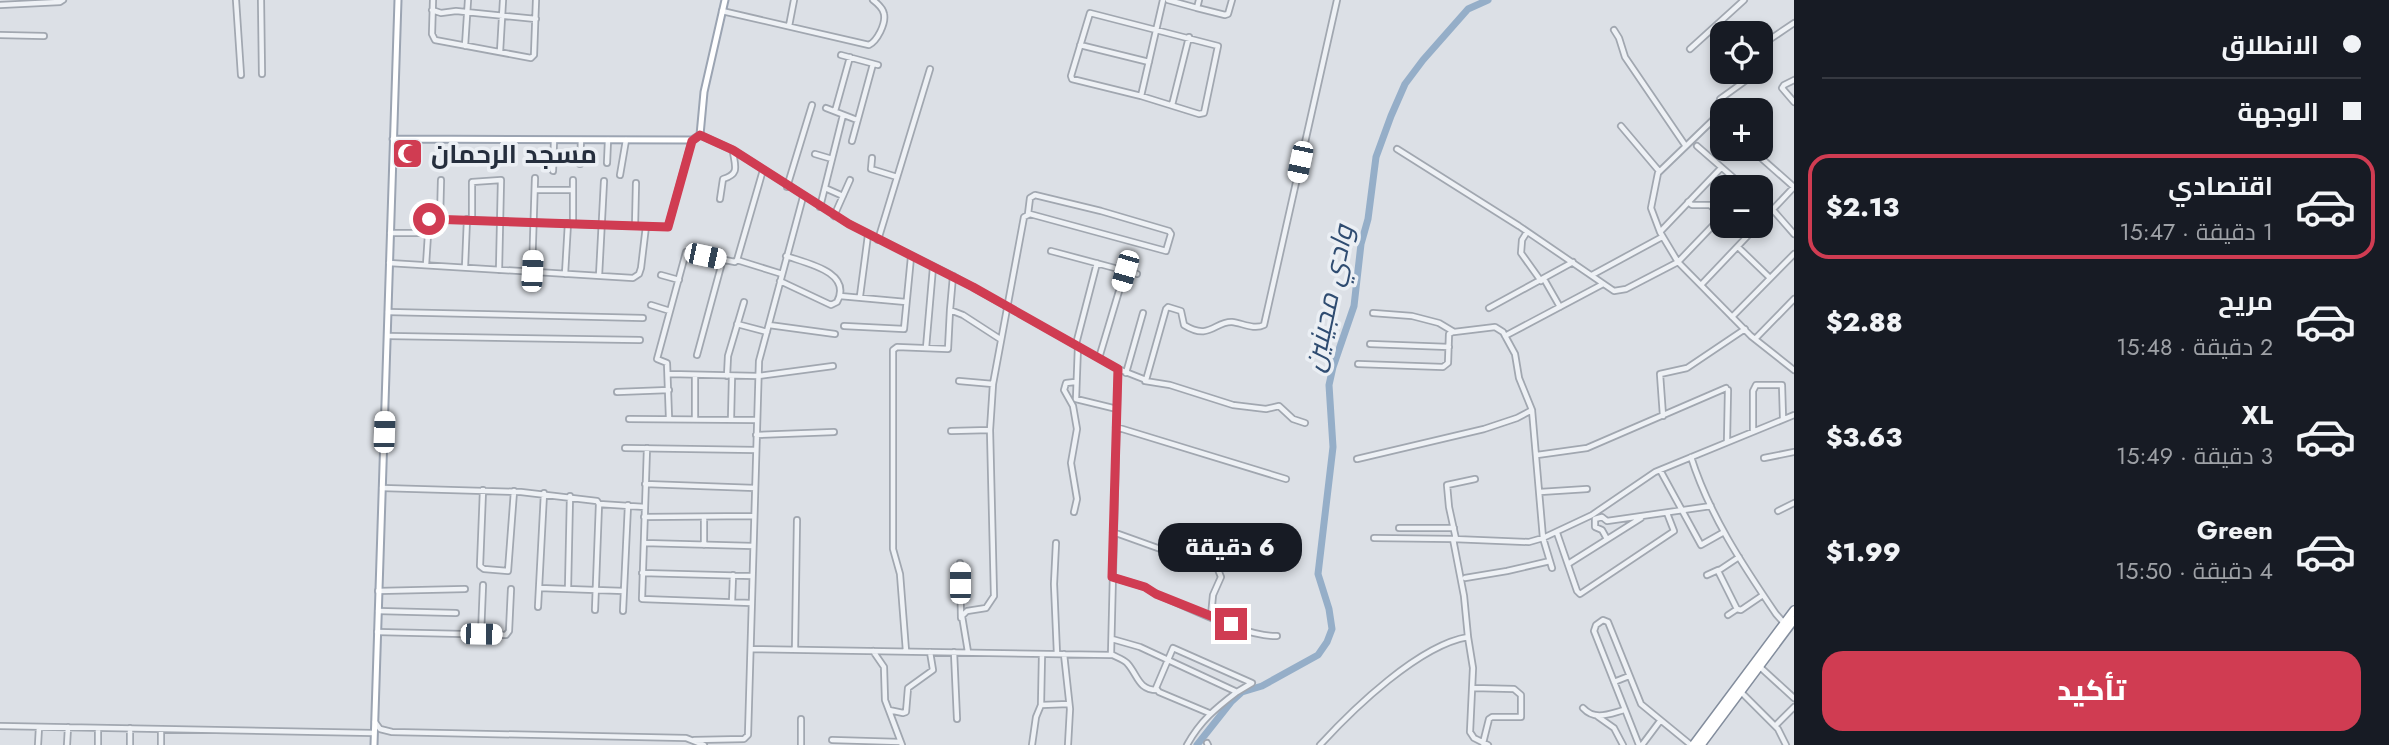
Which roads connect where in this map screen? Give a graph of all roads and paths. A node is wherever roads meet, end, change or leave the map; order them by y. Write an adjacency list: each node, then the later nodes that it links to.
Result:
1 (63, 0): 17 (street)
2 (236, 0): 41 (street)
3 (261, 0): 40 (street)
4 (398, 0): 56 (main road)
5 (433, 0): 19 (street)
6 (468, 0): 21 (street)
7 (503, 0): 22 (street)
8 (536, 0): 23 (street)
9 (725, 0): 20 (main road)
10 (794, 0): 25 (street)
11 (873, 0): 25 (street)
12 (1166, 0): 18 (street); 26 (street)
13 (1199, 0): 18 (street)
14 (1232, 0): 18 (street)
15 (1337, 0): 189 (street)
16 (1744, 0): 34 (street)
17 (0, 5)
18 (1197, 8)
19 (432, 10): 21 (street); 33 (street)
20 (722, 11): 25 (street); 55 (main road)
21 (467, 12): 22 (street); 33 (street)
22 (502, 15): 23 (street); 35 (street)
23 (536, 19): 35 (street)
24 (1794, 23): 31 (street)
25 (789, 26)
26 (1157, 29): 30 (street); 32 (street); 38 (street)
27 (1614, 30): 63 (street)
28 (0, 35): 29 (street)
29 (44, 36)
30 (1189, 37): 48 (street); 48 (street)
31 (1773, 37)
32 (1080, 45): 38 (street); 44 (street)
33 (465, 46): 35 (street)
34 (1690, 49)
35 (500, 52)
36 (841, 55): 37 (street)
37 (850, 57): 50 (street); 52 (street)
38 (1149, 62): 44 (street)
39 (930, 69): 79 (street)
40 (262, 74)
41 (241, 75)
42 (1794, 80): 46 (street)
43 (1740, 84): 45 (street)
44 (1141, 96): 48 (street)
45 (1721, 98)
46 (1794, 102)
47 (812, 105): 86 (street)
48 (1172, 105)
49 (826, 108): 50 (street)
50 (835, 111): 51 (street)
51 (843, 115): 52 (street); 69 (street)
52 (856, 120): 62 (street)
53 (1710, 124): 63 (street)
54 (1621, 126): 76 (street)
55 (700, 135): 61 (main road); 66 (street)
56 (393, 139): 57 (main road); 108 (main road)
57 (554, 141): 58 (main road); 75 (street)
58 (581, 141): 59 (main road); 72 (street)
59 (608, 141): 60 (main road); 71 (street)
60 (626, 141): 61 (main road); 77 (street)
61 (692, 141): 106 (street)
62 (852, 141)
63 (1685, 145): 76 (street)
64 (1697, 146): 73 (street)
65 (1397, 149): 107 (street)
66 (733, 150): 74 (street); 93 (street)
67 (815, 154): 69 (street)
68 (872, 158): 79 (street)
69 (832, 159): 88 (street)
70 (1765, 161): 87 (street)
71 (607, 163)
72 (580, 164)
73 (1721, 168): 78 (street); 94 (street)
74 (763, 170): 86 (street); 121 (street)
75 (553, 171)
76 (1659, 172): 112 (street)
77 (620, 175)
78 (1729, 175)
79 (897, 177): 114 (street)
80 (535, 178): 89 (street)
81 (441, 180): 99 (street)
82 (573, 180): 90 (street)
83 (850, 180): 91 (street)
84 (604, 181): 104 (street)
85 (636, 183): 105 (street)
86 (787, 187): 92 (street)
87 (1794, 187): 96 (street)
88 (825, 188): 91 (street); 95 (street)
89 (535, 190): 90 (street); 102 (street)
90 (573, 190): 103 (street)
91 (843, 196): 98 (street)
92 (803, 197): 95 (street); 118 (street)
93 (720, 199)
94 (1688, 202): 112 (street); 123 (street)
95 (820, 207): 98 (street)
96 (1773, 210): 110 (street)
97 (1028, 214): 97 (street); 151 (street)
98 (834, 216): 111 (street)
99 (440, 219): 100 (street); 109 (street)
100 (469, 219): 101 (street); 101 (street); 128 (street)
101 (502, 220): 102 (street); 129 (street)
102 (535, 221): 103 (street); 130 (street)
103 (570, 223): 104 (street); 132 (street)
104 (602, 224): 105 (street); 137 (street)
105 (635, 226): 106 (street)
106 (646, 226): 137 (street)
107 (1527, 232): 122 (street); 141 (street)
108 (390, 233): 109 (street); 124 (main road)
109 (427, 233): 126 (street)
110 (1794, 234)
111 (868, 235): 114 (street); 146 (street)
112 (1661, 235): 123 (street); 136 (street)
113 (1746, 238): 115 (street)
114 (878, 240): 119 (street)
115 (1738, 247): 139 (street); 144 (street)
116 (1051, 251): 125 (street)
117 (1794, 254): 139 (street)
118 (786, 256): 133 (street); 145 (street)
119 (911, 256): 127 (street); 148 (street)
120 (723, 259): 121 (street); 140 (street); 177 (street)
121 (737, 260): 133 (street)
122 (1573, 262): 136 (street); 141 (street)
123 (1678, 262): 143 (street); 144 (street)
124 (389, 263): 126 (street); 156 (main road)
125 (1097, 263): 131 (street); 174 (street)
126 (426, 265): 128 (street)
127 (933, 267): 138 (street); 176 (street)
128 (465, 268): 129 (street)
129 (499, 270): 130 (street)
130 (532, 271): 132 (street)
131 (1125, 271): 134 (street); 178 (street)
132 (565, 274): 137 (street)
133 (782, 274): 142 (street)
134 (1137, 274)
135 (661, 275): 140 (street)
136 (1592, 275): 143 (street)
137 (599, 276)
138 (953, 276): 151 (street); 154 (street)
139 (1770, 278): 159 (street)
140 (679, 280): 155 (street)
141 (1543, 280): 152 (street); 153 (street)
142 (780, 281): 145 (street); 162 (street)
143 (1604, 284): 152 (street)
144 (1701, 285): 159 (street)
145 (840, 296): 146 (street)
146 (860, 296): 148 (street)
147 (744, 302): 161 (street)
148 (906, 302): 163 (street)
149 (1792, 304): 171 (street)
150 (651, 305): 155 (street)
151 (1007, 306): 170 (street); 174 (street)
152 (1559, 307): 169 (street)
153 (1489, 308)
154 (950, 310): 170 (street); 176 (street)
155 (670, 311): 184 (street)
156 (388, 312): 160 (street); 168 (main road)
157 (1143, 313): 183 (street)
158 (1373, 313): 166 (street)
159 (1732, 317): 164 (street)
160 (643, 318)
161 (737, 324): 165 (street); 186 (street)
162 (769, 325): 165 (street); 167 (street)
163 (844, 326)
164 (1745, 329): 171 (street); 197 (street)
165 (767, 332): 187 (street)
166 (1454, 332): 169 (street); 175 (street)
167 (835, 334)
168 (389, 336): 172 (street); 224 (main road)
169 (1505, 336): 195 (street)
170 (1000, 339): 191 (street)
171 (1755, 339): 181 (street)
172 (640, 340)
173 (1370, 344): 175 (street)
174 (1077, 345): 178 (street); 190 (street)
175 (1448, 347): 179 (street)
176 (926, 348): 307 (street)
177 (697, 355)
178 (1099, 358): 182 (street)
179 (1358, 364)
180 (833, 366): 187 (street)
181 (1793, 368)
182 (1118, 369): 183 (street); 194 (street)
183 (1126, 373): 189 (street)
184 (669, 374): 185 (street); 192 (street)
185 (695, 375): 186 (street); 201 (street)
186 (730, 376): 187 (street); 202 (street)
187 (758, 376): 203 (street)
188 (959, 381): 191 (street)
189 (1144, 381): 204 (street)
190 (1075, 382): 194 (street); 239 (street)
191 (993, 384): 206 (street)
192 (669, 390): 193 (street); 198 (street)
193 (617, 392)
194 (1117, 409): 205 (street)
195 (1532, 410): 216 (street); 219 (street)
196 (1794, 415): 199 (street)
197 (1663, 416): 211 (street); 216 (street)
198 (669, 418): 200 (street); 201 (street)
199 (1783, 418): 207 (street); 207 (street)
200 (629, 419)
201 (695, 419): 202 (street)
202 (731, 419): 203 (street)
203 (757, 421): 210 (street)
204 (1305, 423)
205 (1116, 427): 221 (street); 252 (street)
206 (990, 430): 208 (street); 296 (street)
207 (1753, 430): 211 (street)
208 (951, 431)
209 (834, 432): 210 (street)
210 (756, 435): 214 (street)
211 (1727, 441): 217 (street)
212 (625, 448): 213 (street)
213 (647, 448): 214 (street); 223 (street)
214 (756, 450): 225 (street)
215 (1794, 452): 218 (street)
216 (1537, 456): 229 (street)
217 (1691, 457): 220 (street); 235 (street)
218 (1764, 458)
219 (1357, 459)
220 (1661, 470): 237 (street); 245 (street)
221 (1286, 479)
222 (1475, 479): 250 (street)
223 (645, 484): 225 (street); 236 (street)
224 (381, 488): 227 (street); 282 (main road)
225 (755, 488): 241 (street)
226 (1587, 489): 229 (street)
227 (483, 490): 228 (street); 228 (street)
228 (514, 491): 230 (street)
229 (1540, 492): 256 (street)
230 (544, 493): 231 (street); 277 (street)
231 (570, 496): 233 (street); 280 (street)
232 (1794, 503): 238 (street)
233 (599, 504): 234 (street); 281 (street)
234 (628, 505): 236 (street); 283 (street)
235 (1711, 506): 237 (street); 253 (street)
236 (645, 507): 243 (street)
237 (1681, 511): 240 (street); 253 (street)
238 (1778, 511)
239 (1074, 512)
240 (1667, 513): 242 (street); 267 (street)
241 (754, 516): 244 (street); 263 (street)
242 (1645, 516): 247 (street); 259 (street)
243 (645, 517): 244 (street); 260 (street)
244 (704, 517): 262 (street)
245 (1594, 517): 247 (street); 251 (street); 254 (street)
246 (797, 520): 305 (street)
247 (1607, 521): 251 (street)
248 (1399, 528): 249 (street)
249 (1441, 528): 250 (street); 257 (street)
250 (1454, 528): 258 (street)
251 (1602, 530): 259 (street)
252 (1113, 532): 274 (street); 295 (street)
253 (1724, 532): 264 (street)
254 (1557, 533): 256 (street); 267 (street)
255 (1374, 538): 257 (street)
256 (1543, 538): 258 (street); 265 (street)
257 (1441, 539): 258 (street)
258 (1455, 539): 302 (street)
259 (1607, 539): 267 (street)
260 (643, 543): 262 (street); 270 (street)
261 (1056, 543): 312 (street)
262 (704, 545): 263 (street)
263 (753, 546): 273 (street)
264 (1739, 557): 269 (street); 284 (street)
265 (1550, 561): 268 (street); 275 (street)
266 (960, 563): 296 (street)
267 (1568, 564)
268 (1552, 568)
269 (1718, 569): 272 (street); 288 (street)
270 (642, 573): 271 (street); 285 (street)
271 (733, 575): 273 (street); 285 (street)
272 (1707, 575)
273 (752, 576): 286 (street)
274 (1112, 577): 295 (street); 303 (street)
275 (1465, 578)
276 (483, 585): 300 (street)
277 (539, 588): 280 (street); 287 (street)
278 (465, 589): 282 (street)
279 (512, 589): 300 (street)
280 (568, 589): 281 (street)
281 (596, 590): 283 (street); 289 (street)
282 (378, 591): 291 (main road)
283 (624, 591): 292 (street)
284 (1763, 595): 288 (street); 298 (street)
285 (732, 603): 286 (street)
286 (751, 603): 304 (street)
287 (538, 607)
288 (1737, 609): 294 (street)
289 (595, 610)
290 (1794, 610): 298 (highway)
291 (378, 611): 293 (street); 299 (main road)
292 (623, 611)
293 (456, 613)
294 (1728, 615)
295 (1211, 617): 301 (street)
296 (961, 618): 310 (street)
297 (1794, 620): 316 (highway)
298 (1785, 623): 364 (highway)
299 (377, 632): 300 (street); 335 (main road)
300 (481, 634)
301 (1278, 636)
302 (1468, 637): 319 (street); 361 (street)
303 (1111, 639): 314 (street); 315 (street)
304 (751, 649): 305 (street); 344 (street)
305 (794, 649): 306 (street)
306 (873, 651): 307 (street); 328 (street)
307 (906, 651): 308 (street)
308 (930, 652): 309 (street); 328 (street)
309 (954, 652): 310 (street); 333 (street)
310 (968, 652): 311 (street)
311 (1042, 654): 312 (street); 325 (street)
312 (1057, 654): 313 (street)
313 (1064, 654): 314 (street); 324 (street)
314 (1111, 654): 320 (street)
315 (1168, 660): 320 (street); 321 (street); 321 (street)
316 (1760, 667): 322 (highway); 323 (street)
317 (1629, 676): 318 (street); 318 (street); 334 (street)
318 (1614, 682): 329 (street)
319 (1473, 688): 348 (street); 348 (street)
320 (1157, 690): 330 (street)
321 (1237, 692): 330 (street)
322 (1741, 692): 337 (street); 365 (highway)
323 (1794, 698)
324 (1069, 704): 325 (street); 359 (street)
325 (1041, 705): 358 (street)
326 (1794, 707): 337 (street)
327 (1583, 708): 331 (street)
328 (889, 710): 347 (street)
329 (1625, 710): 331 (street); 363 (street)
330 (1209, 713): 360 (street)
331 (1597, 716): 362 (street)
332 (801, 719): 357 (street)
333 (957, 719)
334 (1661, 721): 363 (street); 364 (street)
335 (375, 722): 343 (main road); 345 (street)
336 (0, 726): 338 (street)
337 (1774, 726): 366 (street)
338 (39, 727): 339 (street); 349 (street)
339 (68, 727): 340 (street); 350 (street)
340 (98, 728): 341 (street); 351 (street)
341 (130, 728): 342 (street); 352 (street)
342 (161, 729): 343 (street); 353 (street)
343 (374, 733): 354 (main road)
344 (746, 738): 345 (street); 356 (street)
345 (694, 740): 355 (street)
346 (832, 740): 347 (street)
347 (901, 743)
348 (1485, 744)
349 (38, 745)
350 (67, 745)
351 (98, 745)
352 (130, 745)
353 (161, 745)
354 (374, 745)
355 (704, 745)
356 (748, 745)
357 (801, 745)
358 (1032, 745)
359 (1068, 745)
360 (1187, 745)
361 (1320, 745)
362 (1623, 745)
363 (1640, 745)
364 (1692, 745)
365 (1702, 745)
366 (1786, 745)

